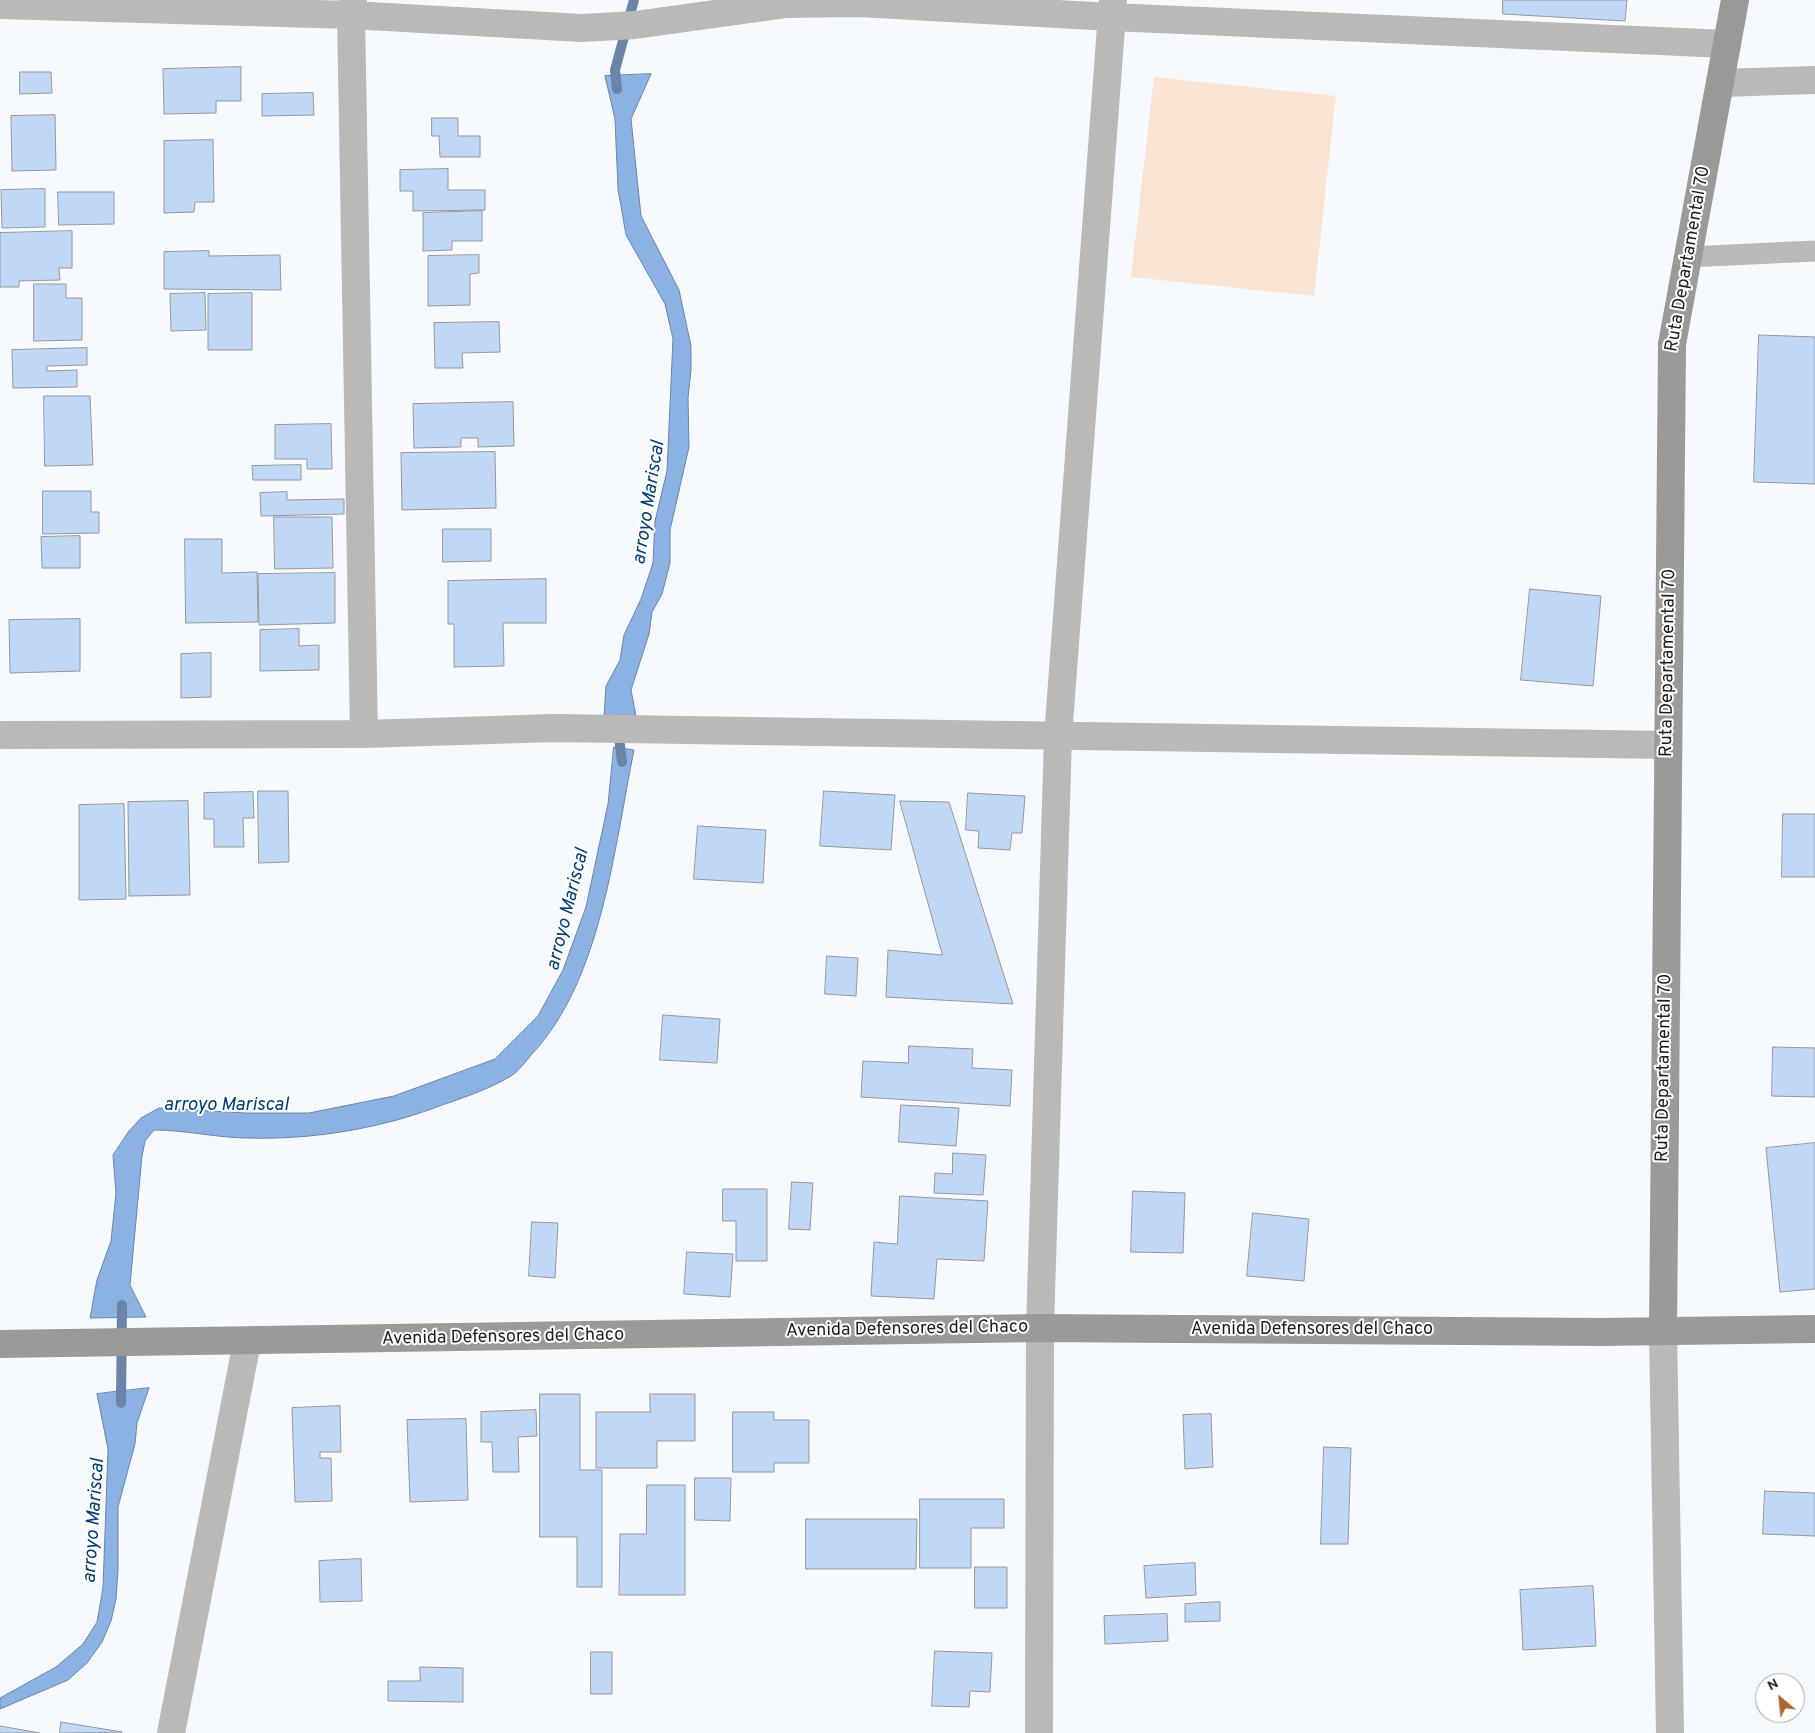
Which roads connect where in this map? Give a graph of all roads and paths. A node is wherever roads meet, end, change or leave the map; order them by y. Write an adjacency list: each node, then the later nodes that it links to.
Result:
1 (1735, 0): 5 (main road, Ruta Departamental 70)
2 (0, 5): 3 (street)
3 (352, 7): 4 (street); 10 (street)
4 (1112, 8): 5 (street); 12 (street)
5 (1727, 44): 7 (main road, Ruta Departamental 70)
6 (1815, 80): 7 (street)
7 (1720, 83): 9 (main road, Ruta Departamental 70)
8 (1815, 251): 9 (lane)
9 (1688, 257): 13 (main road, Ruta Departamental 70)
10 (364, 734): 11 (street); 12 (street)
11 (0, 735)
12 (1058, 737): 13 (street); 14 (street)
13 (1668, 745): 16 (main road, Ruta Departamental 70)
14 (1040, 1328): 16 (main road, Avenida Defensores del Chaco); 17 (main road, Avenida Defensores del Chaco); 20 (street)
15 (1815, 1329): 16 (main road, Avenida Defensores del Chaco)
16 (1663, 1331): 21 (street)
17 (247, 1342): 18 (main road, Avenida Defensores del Chaco); 19 (street)
18 (0, 1344)
19 (171, 1733)
20 (1039, 1733)
21 (1670, 1733)

